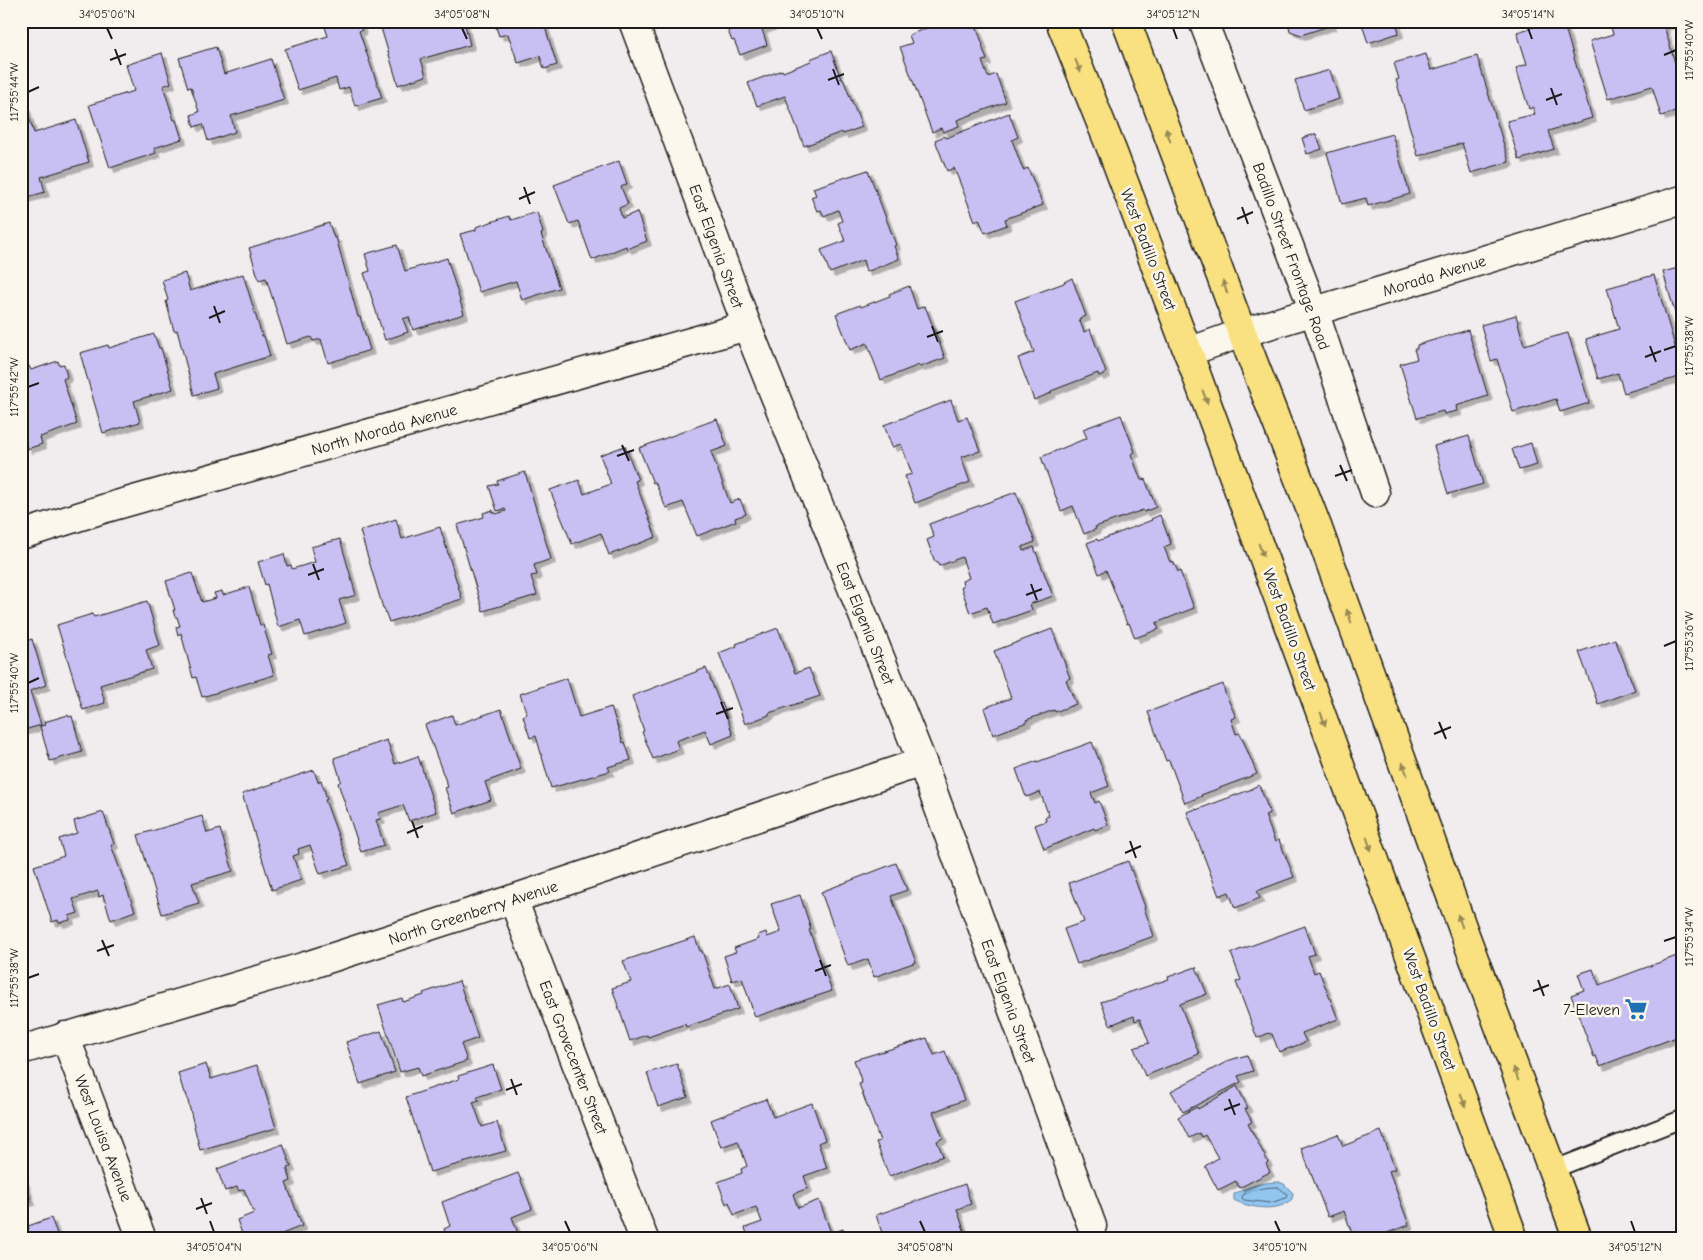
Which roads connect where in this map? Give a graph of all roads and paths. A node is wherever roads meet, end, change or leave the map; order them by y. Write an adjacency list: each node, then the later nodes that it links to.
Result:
1 (633, 21): 7 (street, East Elgenia Street)
2 (1060, 21): 9 (main road, West Badillo Street, one-way to 9)
3 (1126, 21): 8 (main road, one-way to 3)
4 (1203, 21): 6 (street, Badillo Street Frontage Road)
5 (1682, 200): 6 (street, Morada Avenue)
6 (1314, 311): 8 (street, Morada Avenue); 10 (street, Badillo Street Frontage Road)
7 (747, 326): 11 (street, North Morada Avenue); 12 (street, East Elgenia Street)
8 (1242, 333): 9 (street, Morada Avenue); 17 (main road, one-way to 8)
9 (1188, 352): 21 (main road, West Badillo Street, one-way to 21)
10 (1375, 493)
11 (21, 535)
12 (922, 762): 13 (street, North Greenberry Avenue); 18 (street, East Elgenia Street)
13 (513, 899): 14 (street, North Greenberry Avenue); 19 (street, East Grovecenter Street)
14 (65, 1036): 15 (street, North Greenberry Avenue); 20 (street, West Louisa Avenue)
15 (21, 1050)
16 (1682, 1119): 17 (lane)
17 (1552, 1170): 22 (main road)
18 (1092, 1226)
19 (640, 1227)
20 (142, 1239)
21 (1514, 1239)
22 (1578, 1239)

